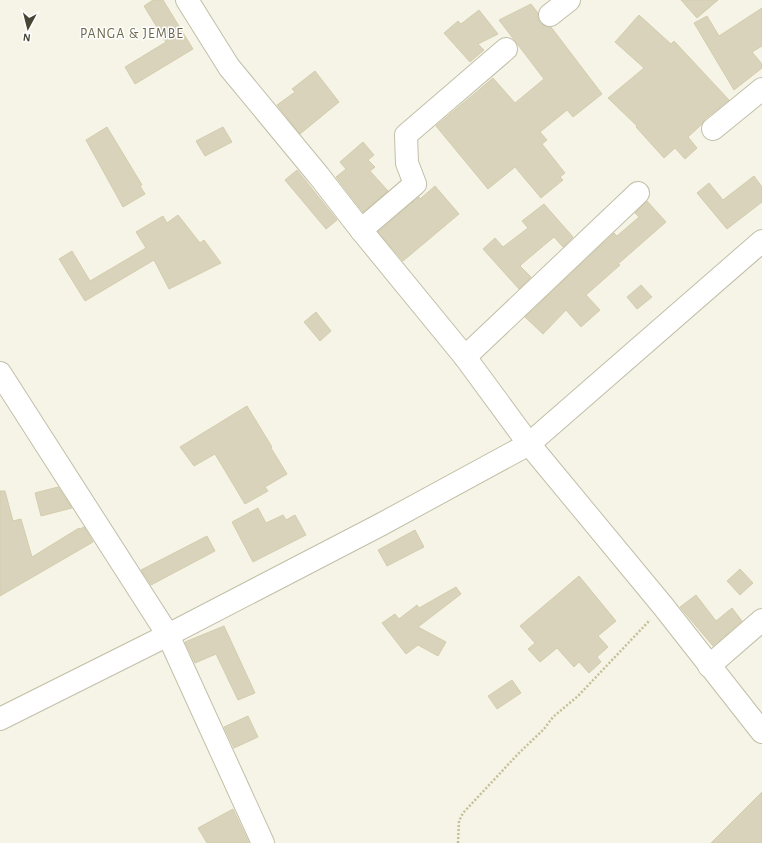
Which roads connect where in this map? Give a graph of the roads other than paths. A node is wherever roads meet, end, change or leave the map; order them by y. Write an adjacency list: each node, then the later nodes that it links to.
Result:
1 (187, 0): 8 (street)
2 (569, 0): 3 (street)
3 (550, 15)
4 (506, 49): 8 (street)
5 (762, 89): 6 (street)
6 (713, 129)
7 (638, 193): 10 (street)
8 (361, 230): 10 (street)
9 (762, 241): 12 (street)
10 (465, 357): 12 (street)
11 (0, 373): 14 (street)
12 (529, 444): 14 (street); 15 (street)
13 (762, 620): 15 (street)
14 (168, 635): 16 (street); 18 (street)
15 (709, 666): 17 (street)
16 (0, 719)
17 (762, 732)
18 (263, 843)

